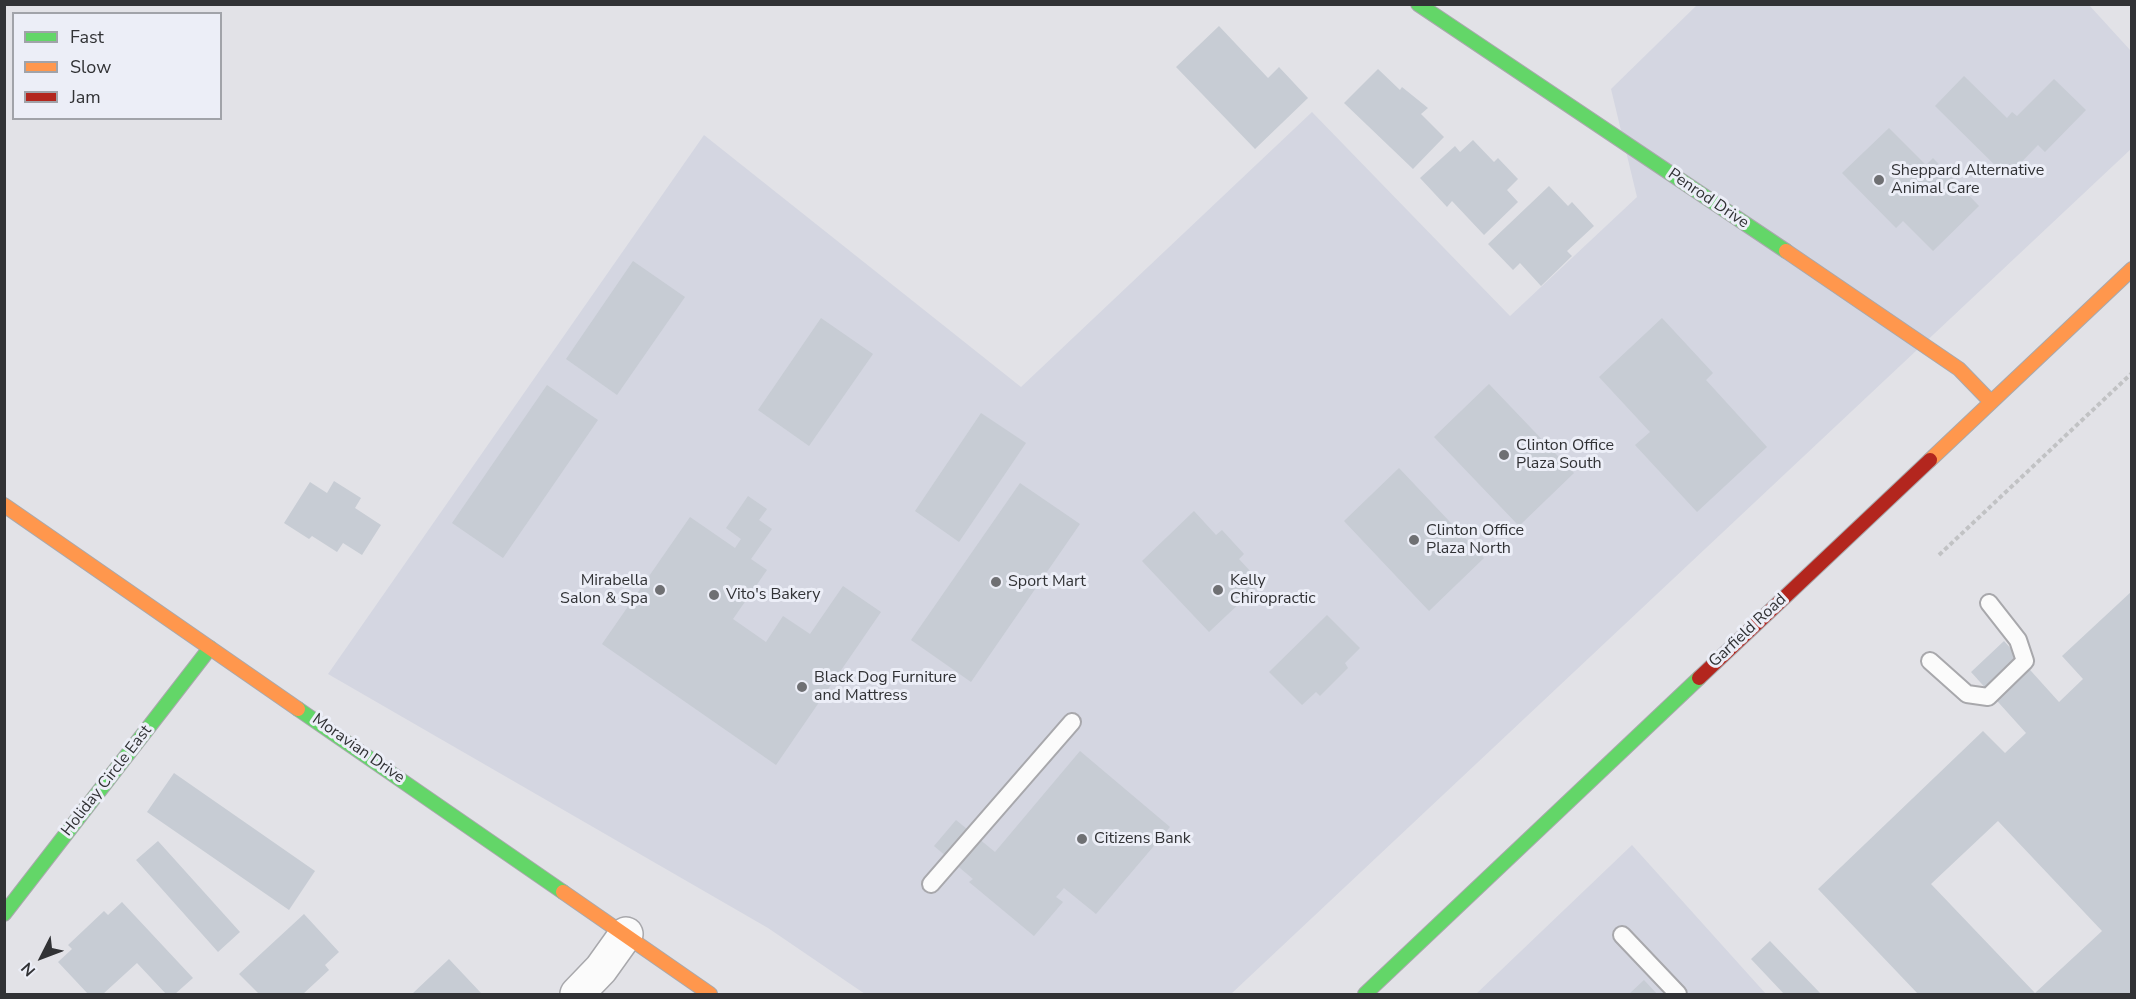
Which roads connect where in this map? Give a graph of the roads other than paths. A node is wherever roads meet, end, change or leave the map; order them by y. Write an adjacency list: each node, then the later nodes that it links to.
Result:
1 (1418, 4): 3 (street, Penrod Drive)
2 (2132, 269): 3 (street, Garfield Road)
3 (1991, 402): 15 (street, Garfield Road)
4 (4, 505): 6 (street, Moravian Drive)
5 (1989, 603): 7 (lane)
6 (210, 648): 10 (street, Holiday Circle East); 11 (street, Moravian Drive)
7 (1930, 661)
8 (1072, 722): 9 (lane)
9 (932, 884)
10 (4, 914)
11 (626, 934): 13 (street); 14 (street, Moravian Drive)
12 (1622, 935): 16 (lane)
13 (578, 994)
14 (710, 994)
15 (1365, 994)
16 (1678, 994)

